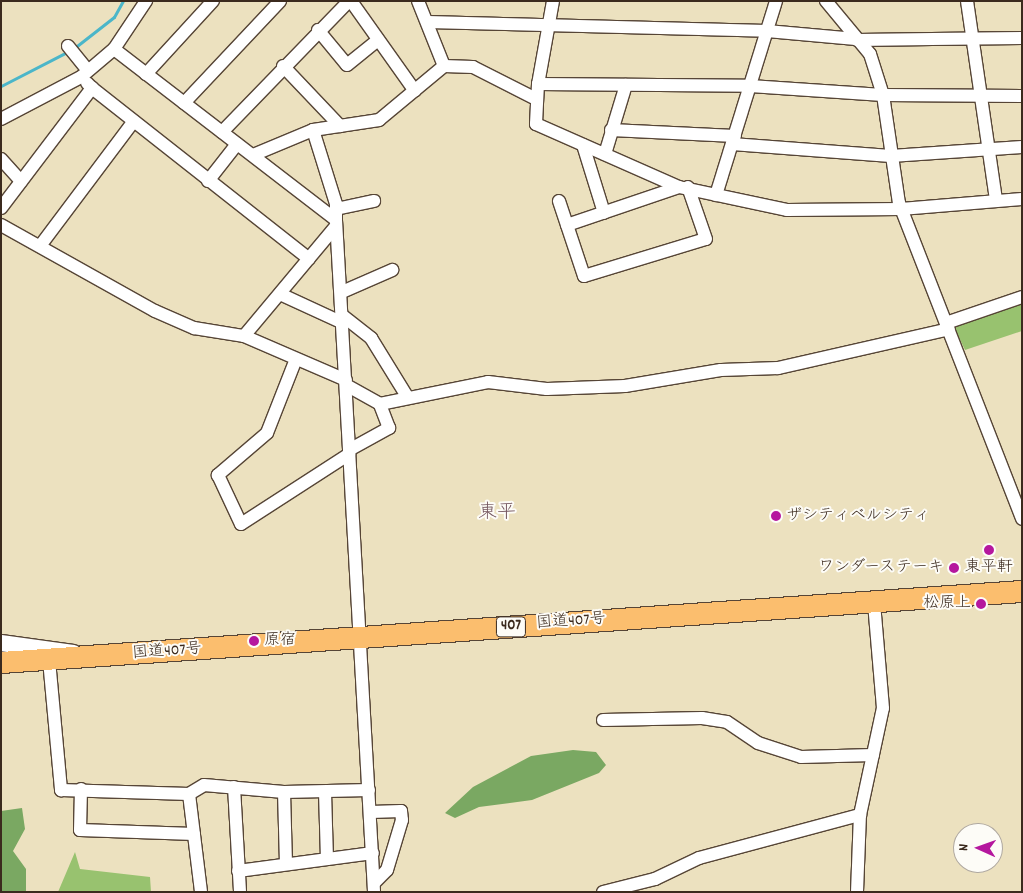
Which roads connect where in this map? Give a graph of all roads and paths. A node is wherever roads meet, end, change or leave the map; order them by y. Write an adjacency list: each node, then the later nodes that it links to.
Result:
1 (146, 1): 19 (street)
2 (213, 1): 23 (street)
3 (280, 1): 33 (street)
4 (350, 1): 12 (street); 17 (street)
5 (418, 1): 10 (street)
6 (553, 1): 11 (street)
7 (776, 1): 13 (street)
8 (826, 1): 15 (street)
9 (967, 1): 16 (street)
10 (428, 22): 11 (street); 21 (street)
11 (549, 24): 13 (street); 24 (street)
12 (318, 30): 17 (street); 20 (street)
13 (767, 31): 15 (street); 26 (street)
14 (1022, 38): 16 (street)
15 (856, 39): 16 (street); 29 (street)
16 (972, 39): 30 (street)
17 (378, 40): 28 (street)
18 (68, 46): 22 (street)
19 (114, 49): 22 (street); 23 (street)
20 (283, 66): 36 (street); 39 (street)
21 (444, 66): 28 (street); 32 (street)
22 (83, 72): 27 (street); 34 (street)
23 (146, 74): 33 (street)
24 (538, 84): 25 (street); 32 (street)
25 (626, 85): 26 (street); 38 (street)
26 (750, 86): 29 (street); 40 (street)
27 (92, 88): 35 (street); 49 (street)
28 (415, 91): 36 (street)
29 (883, 95): 30 (street); 47 (street)
30 (981, 95): 31 (street); 44 (street)
31 (1022, 96)
32 (536, 99): 42 (street)
33 (184, 103): 39 (street)
34 (1, 119)
35 (134, 121): 50 (street); 63 (street)
36 (340, 126): 37 (street)
37 (313, 130): 46 (street); 60 (street)
38 (612, 130): 40 (street); 45 (street)
39 (222, 132): 41 (street)
40 (734, 140): 47 (street); 52 (street)
41 (237, 144): 46 (street); 50 (street)
42 (583, 145): 45 (street); 59 (street)
43 (1022, 147): 44 (street)
44 (988, 149): 47 (street); 54 (street)
45 (605, 154): 51 (street)
46 (253, 155): 60 (street)
47 (891, 156): 58 (street)
48 (1, 159): 49 (street)
49 (21, 181): 57 (street)
50 (208, 181): 64 (street)
51 (684, 187): 52 (street); 59 (street); 62 (street)
52 (716, 195): 58 (street)
53 (1022, 199): 54 (street)
54 (996, 200): 58 (street)
55 (374, 201): 60 (street)
56 (559, 201): 62 (street)
57 (1, 208)
58 (901, 209): 70 (street)
59 (604, 213): 62 (street)
60 (336, 218): 64 (street); 66 (street)
61 (1, 225): 63 (street)
62 (567, 225)
63 (40, 246): 71 (street)
64 (308, 259): 67 (street)
65 (392, 270): 66 (street)
66 (342, 292): 69 (street)
67 (280, 294): 69 (street); 71 (street)
68 (1022, 297): 70 (street)
69 (343, 319): 73 (street); 74 (street)
70 (948, 326): 74 (street); 77 (street)
71 (244, 336): 72 (street)
72 (296, 359): 73 (street); 76 (street)
73 (346, 383): 75 (street); 76 (street)
74 (408, 398): 75 (street)
75 (380, 404): 76 (street)
76 (349, 452): 80 (street)
77 (1022, 518)
78 (1022, 591): 79 (highway, 国道407号 / 407)
79 (874, 602): 80 (highway, 国道407号 / 407); 86 (street)
80 (360, 638): 82 (highway, 国道407号 / 407); 89 (street)
81 (1, 643): 82 (street)
82 (79, 659): 83 (highway, 国道407号 / 407)
83 (49, 660): 84 (highway, 国道407号 / 407); 88 (street)
84 (1, 662)
85 (603, 720): 86 (street)
86 (873, 756): 94 (street)
87 (234, 787): 90 (street); 92 (street); 99 (street)
88 (81, 789): 92 (street); 95 (street)
89 (369, 790): 91 (street); 93 (street)
90 (284, 792): 91 (street); 98 (street)
91 (325, 792): 97 (street)
92 (190, 794): 95 (street)
93 (371, 812): 96 (street); 100 (street)
94 (860, 815): 103 (street); 104 (street)
95 (194, 834): 101 (street)
96 (373, 853): 97 (street); 100 (street)
97 (327, 859): 98 (street)
98 (286, 864): 99 (street)
99 (238, 871): 102 (street)
100 (374, 888)
101 (201, 892)
102 (240, 892)
103 (603, 892)
104 (857, 892)

